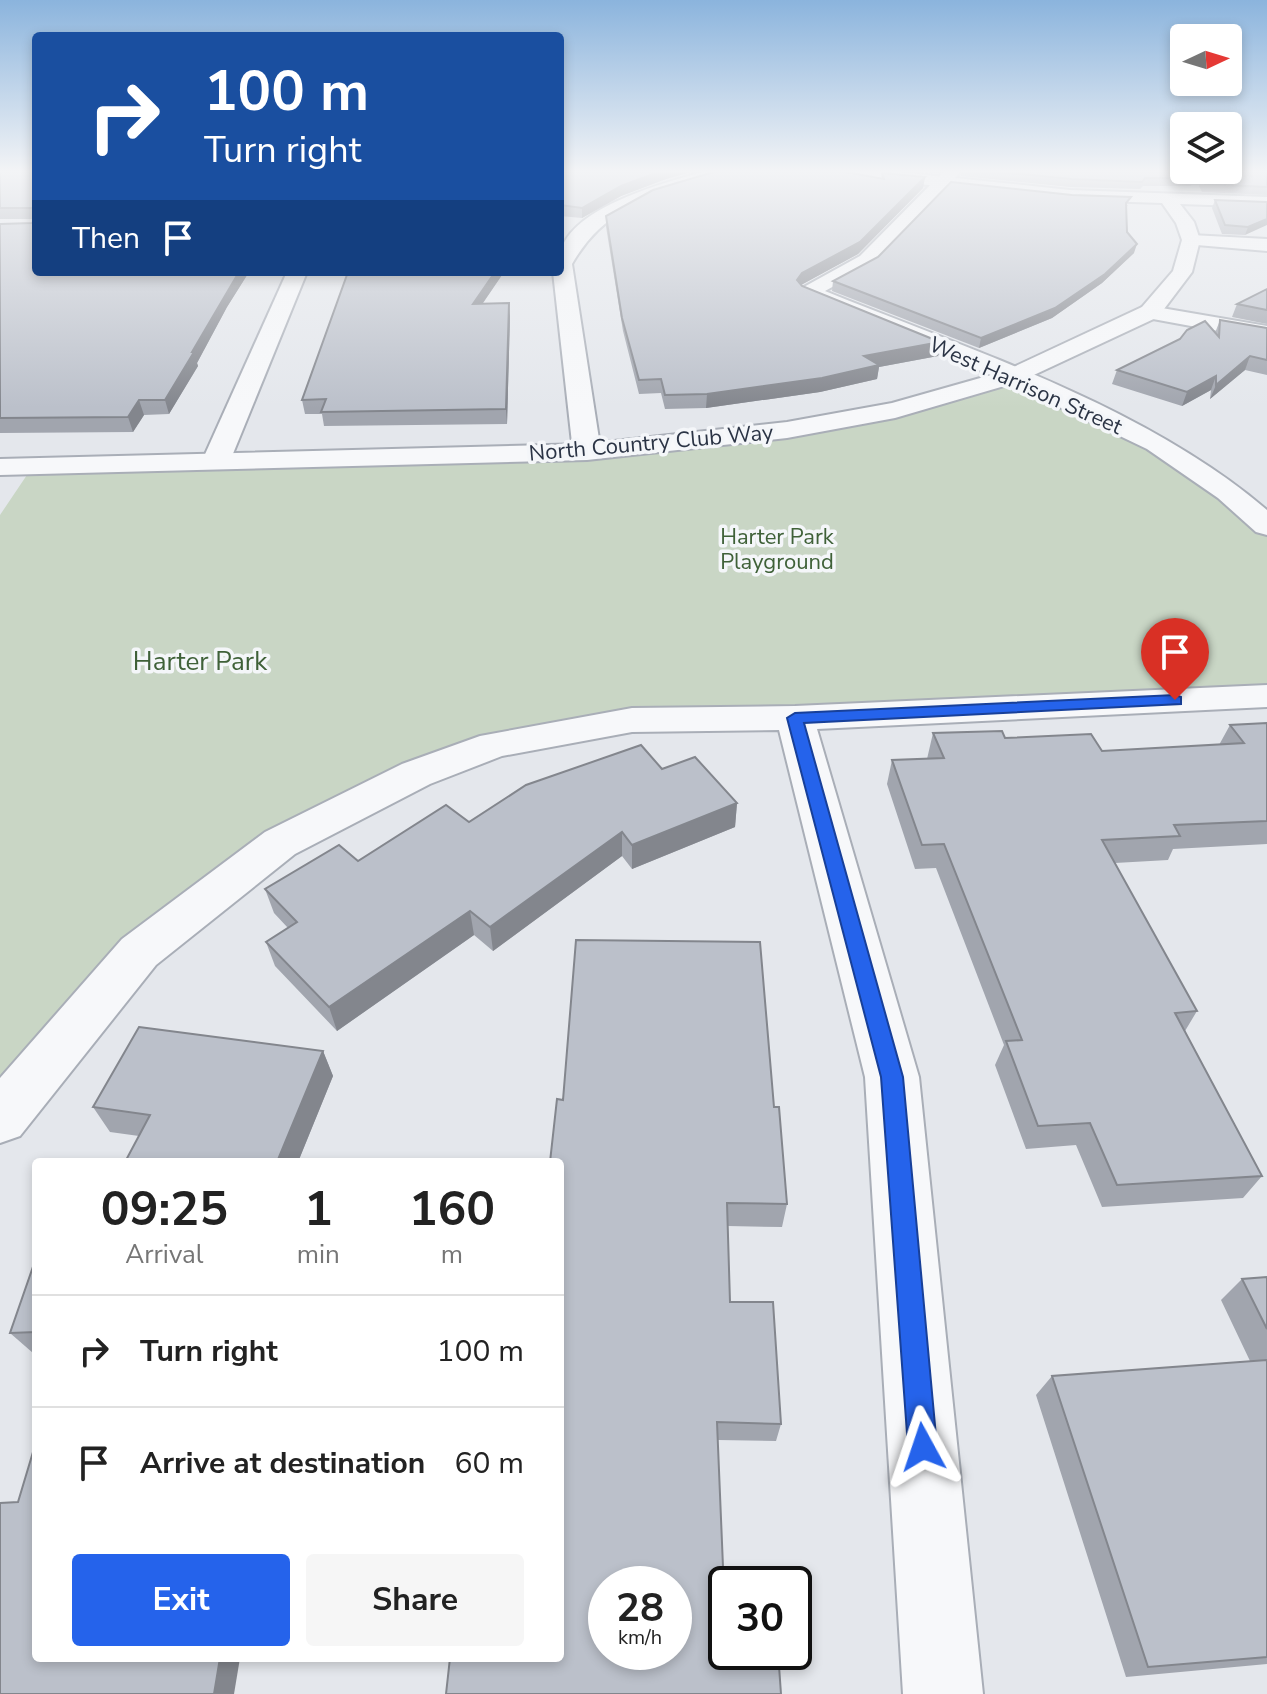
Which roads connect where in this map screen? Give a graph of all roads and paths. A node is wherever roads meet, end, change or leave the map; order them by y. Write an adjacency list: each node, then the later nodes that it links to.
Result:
1 (877, 250): 7 (street, West Harrison Street)
2 (1188, 250): 5 (street, North Country Club Way)
3 (295, 276): 9 (street)
4 (564, 276): 8 (street)
5 (1150, 312): 6 (street); 7 (street, North Country Club Way)
6 (1267, 333)
7 (1013, 376): 8 (street, North Country Club Way); 11 (street, West Harrison Street)
8 (587, 452): 9 (street, North Country Club Way)
9 (216, 461): 10 (street, North Country Club Way)
10 (0, 467)
11 (1267, 526)
12 (1267, 696): 13 (street)
13 (795, 718): 14 (street); 15 (street)
14 (0, 1118)
15 (943, 1694)

